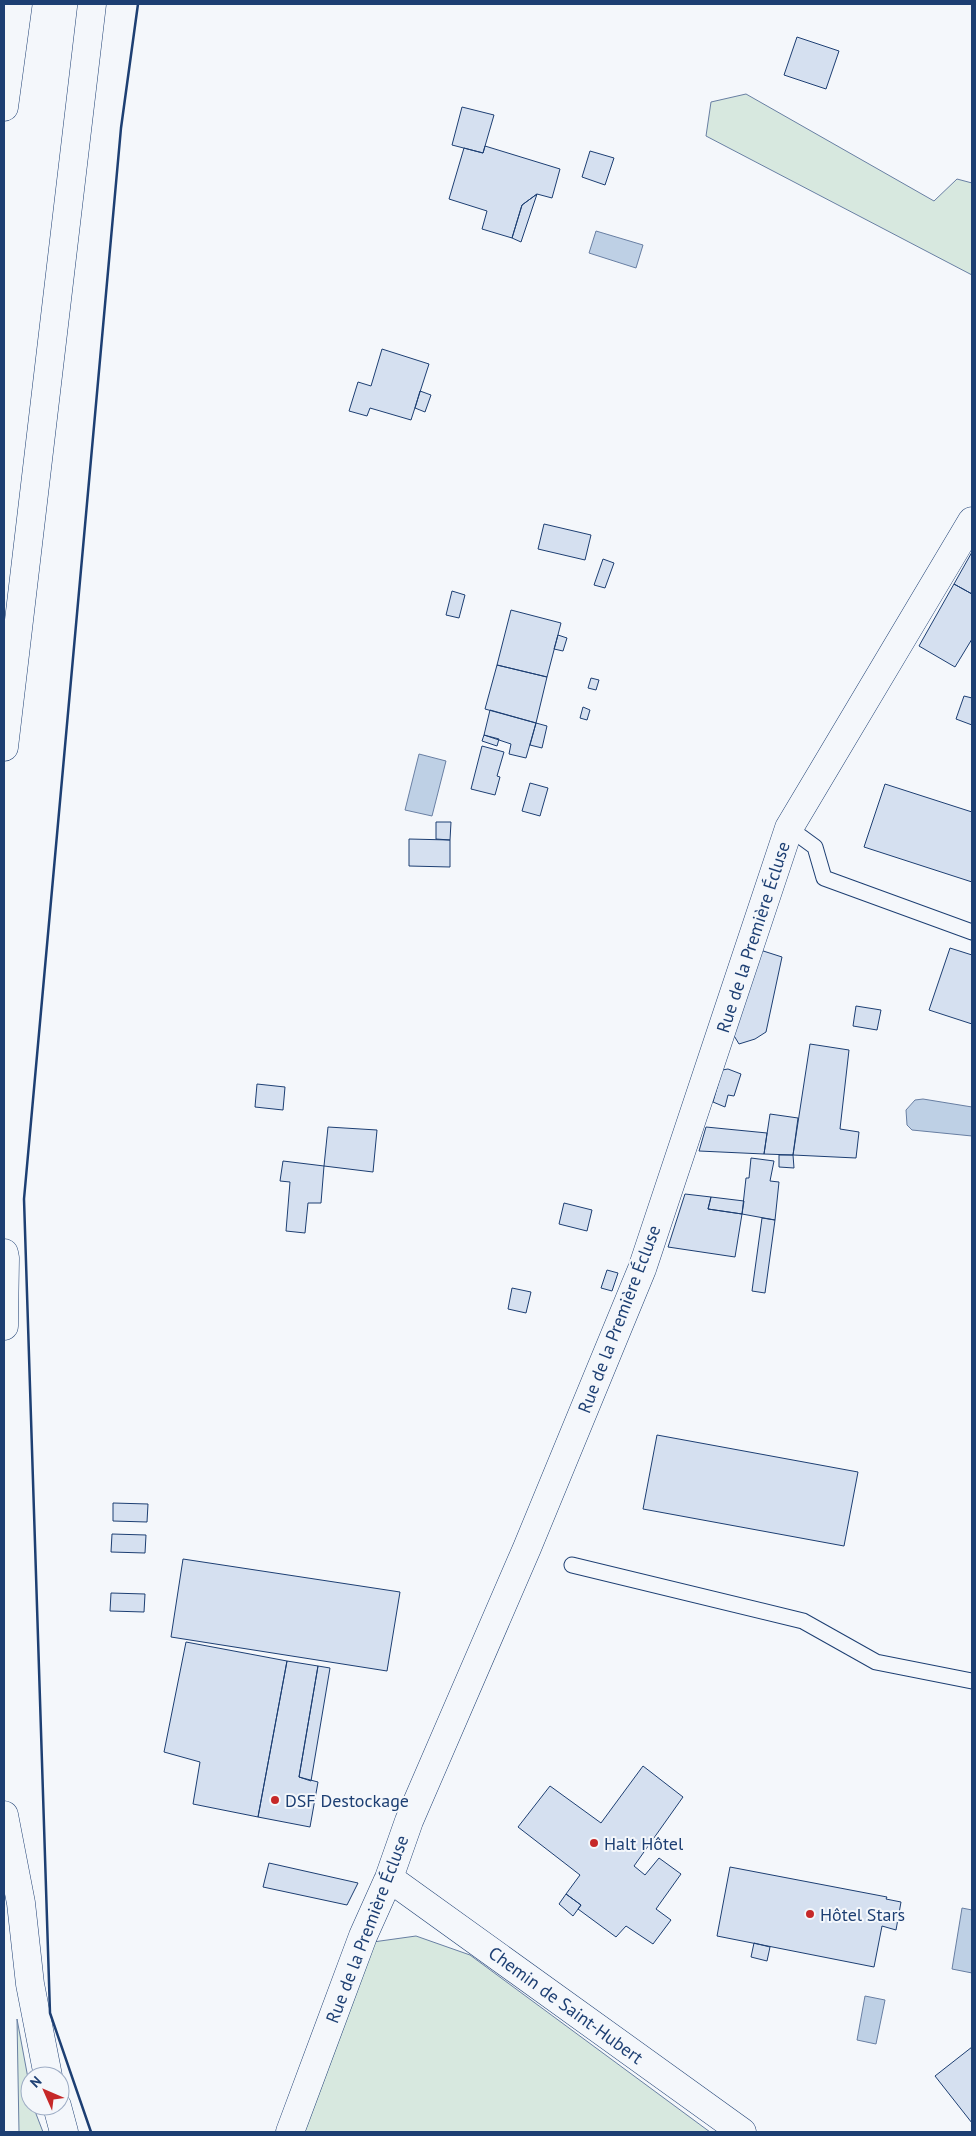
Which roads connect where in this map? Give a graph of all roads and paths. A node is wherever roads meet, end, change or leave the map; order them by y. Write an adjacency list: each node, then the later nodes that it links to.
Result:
1 (18, 4): 3 (main road)
2 (92, 4): 5 (main road)
3 (4, 106)
4 (972, 521): 6 (main road, Rue de la Première Écluse)
5 (4, 747)
6 (789, 828): 7 (lane); 13 (main road, Rue de la Première Écluse)
7 (972, 932)
8 (4, 1252): 9 (main road)
9 (4, 1326)
10 (572, 1564): 11 (lane)
11 (972, 1681)
12 (4, 1816): 14 (main road)
13 (389, 1878): 17 (main road, Rue de la Première Écluse); 18 (main road, Chemin de Saint-Hubert)
14 (46, 2066)
15 (59, 2116): 16 (main road)
16 (64, 2132)
17 (290, 2132)
18 (742, 2132)

